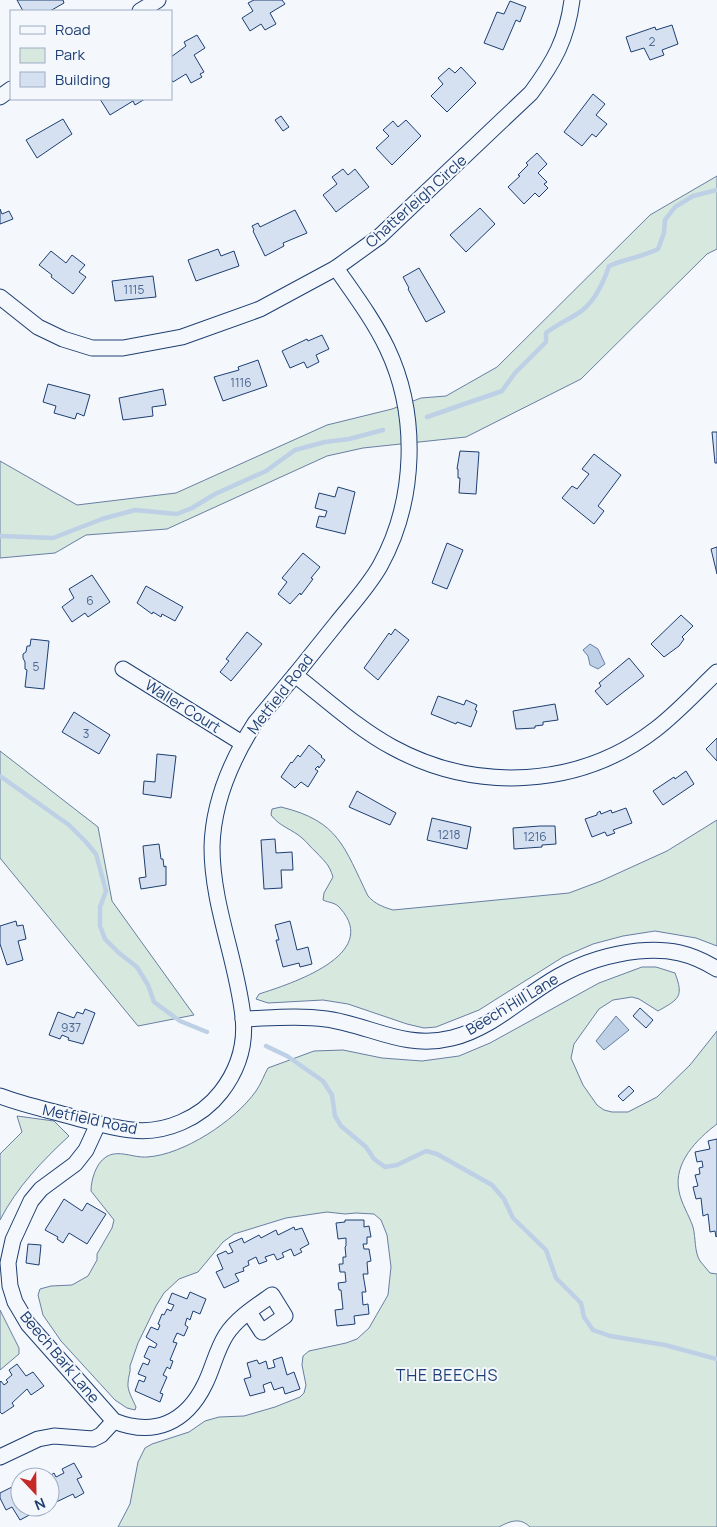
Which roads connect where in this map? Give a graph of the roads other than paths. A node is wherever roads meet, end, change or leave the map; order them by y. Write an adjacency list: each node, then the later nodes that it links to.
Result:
1 (158, 0): 3 (street)
2 (572, 0): 4 (street, Chatterleigh Circle)
3 (142, 10)
4 (336, 268): 5 (street, Chatterleigh Circle); 8 (street, Metfield Road)
5 (0, 297)
6 (123, 669): 9 (street, Waller Court)
7 (717, 672): 8 (street)
8 (295, 675): 9 (street, Metfield Road)
9 (242, 743): 11 (street, Metfield Road)
10 (717, 969): 11 (street, Beech Hill Lane)
11 (243, 1019): 13 (street, Metfield Road)
12 (0, 1096): 13 (street, Metfield Road)
13 (98, 1124): 15 (street, Beech Bark Lane)
14 (249, 1312): 15 (street)
15 (114, 1420): 16 (street)
16 (0, 1457)

